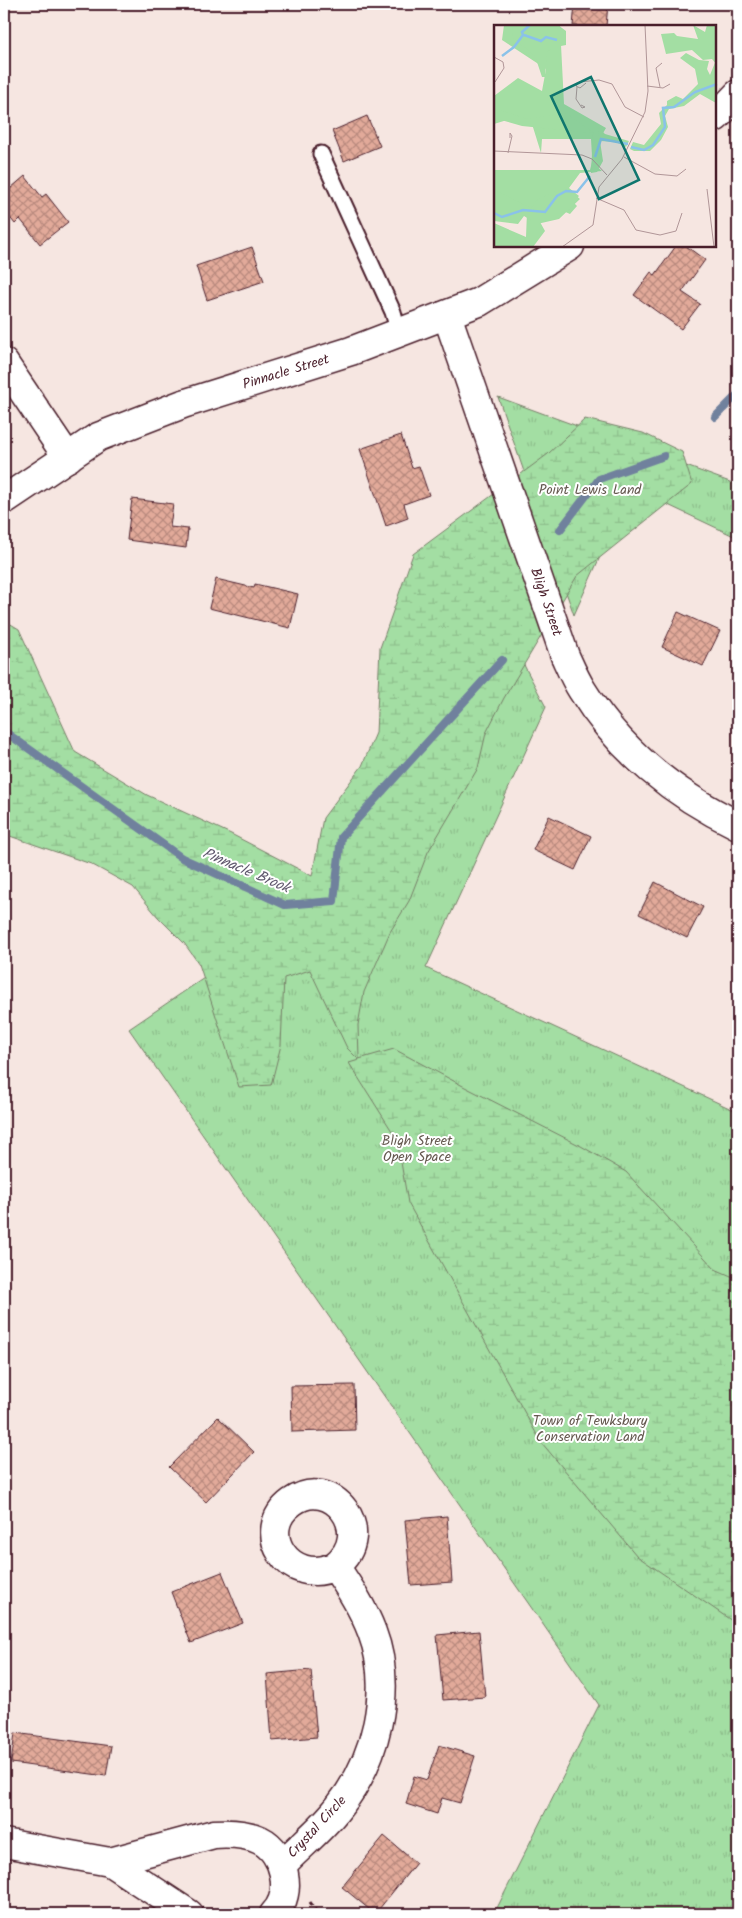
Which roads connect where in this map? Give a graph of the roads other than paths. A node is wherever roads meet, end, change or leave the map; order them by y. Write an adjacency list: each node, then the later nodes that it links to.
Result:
1 (738, 94): 2 (street)
2 (717, 116)
3 (321, 154): 6 (lane)
4 (567, 248): 5 (street, Pinnacle Street)
5 (447, 315): 6 (street, Pinnacle Street); 10 (street, Bligh Street)
6 (400, 333): 8 (street, Pinnacle Street)
7 (4, 363): 8 (street)
8 (68, 458): 9 (street, Pinnacle Street)
9 (4, 500)
10 (738, 825)
11 (335, 1566): 14 (street, Crystal Circle)
12 (4, 1843): 13 (street, Crystal Circle)
13 (110, 1862): 14 (street, Crystal Circle); 15 (street, Crystal Circle)
14 (282, 1865): 16 (street, Crystal Circle)
15 (189, 1914)
16 (274, 1914)

